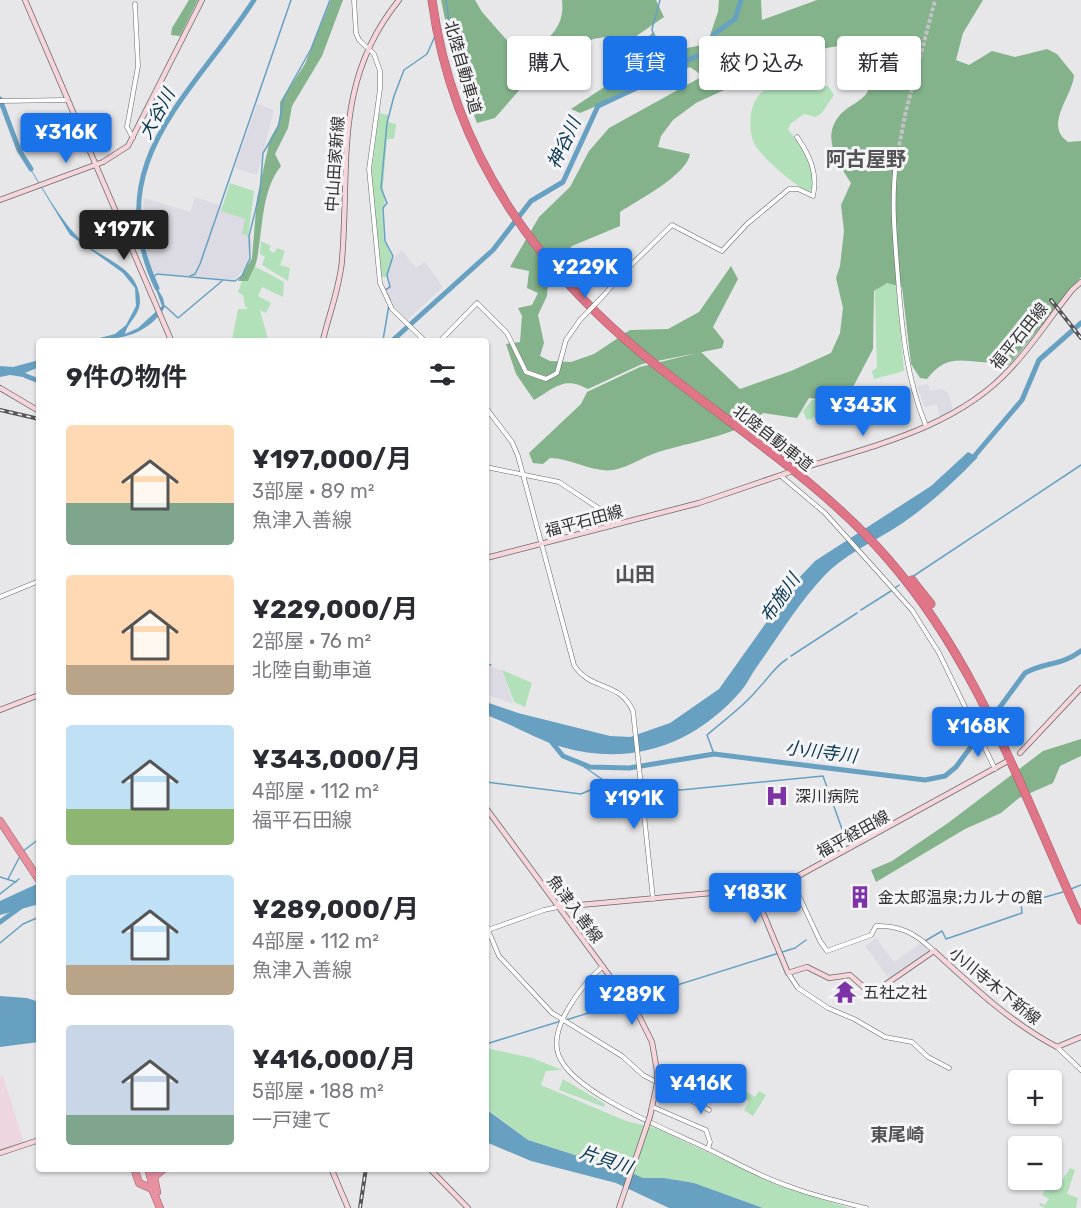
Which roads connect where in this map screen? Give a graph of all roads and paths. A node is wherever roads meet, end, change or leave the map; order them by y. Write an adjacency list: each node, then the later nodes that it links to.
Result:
1 (24, 0): 9 (main road)
2 (202, 0): 12 (main road)
3 (354, 0): 8 (street)
4 (399, 0): 8 (main road, 中山田家新線)
5 (432, 0): 16 (highway, 北陸自動車道)
6 (437, 0): 16 (highway, 北陸自動車道)
7 (135, 4): 12 (street)
8 (367, 48): 19 (main road, 中山田家新線); 20 (street)
9 (67, 100): 10 (street); 14 (main road)
10 (0, 101)
11 (797, 137): 21 (street, bridge)
12 (134, 139): 14 (main road)
13 (897, 163): 25 (street)
14 (96, 165): 15 (main road); 18 (main road)
15 (0, 200)
16 (515, 213): 39 (highway, 北陸自動車道)
17 (1081, 282): 25 (main road, 福平石田線)
18 (170, 338)
19 (323, 338)
20 (422, 338)
21 (443, 338)
22 (1, 389): 23 (main road)
23 (36, 409)
24 (489, 412): 29 (street)
25 (926, 426): 26 (main road, 福平石田線)
26 (806, 467)
27 (489, 468): 29 (street)
28 (790, 472): 30 (main road, 福平石田線)
29 (524, 474): 31 (street); 32 (street)
30 (781, 476): 31 (main road, 福平石田線); 42 (street)
31 (621, 523): 32 (main road, 福平石田線)
32 (543, 544): 33 (main road, 福平石田線); 48 (street)
33 (489, 557)
34 (36, 582): 35 (street)
35 (0, 597)
36 (1081, 688): 40 (main road)
37 (36, 696): 38 (main road)
38 (0, 710)
39 (998, 723): 50 (highway, 北陸自動車道); 51 (highway, 北陸自動車道)
40 (1020, 753)
41 (1006, 762): 42 (main road, 福平経田線)
42 (995, 769): 46 (main road, 福平経田線)
43 (489, 812): 49 (main road, 魚津入善線)
44 (0, 821): 45 (highway)
45 (36, 875)
46 (792, 881): 47 (main road, 福平経田線); 54 (street)
47 (754, 891): 48 (main road, 福平経田線); 56 (main road)
48 (653, 900): 49 (main road, 福平経田線)
49 (558, 908): 52 (street); 55 (main road, 魚津入善線)
50 (1081, 908)
51 (1081, 920)
52 (489, 929)
53 (489, 934): 57 (street)
54 (934, 951): 56 (main road, 小川寺木下新線); 59 (main road, 小川寺木下新線)
55 (603, 966): 57 (street); 62 (main road, 魚津入善線, bridge)
56 (788, 974): 60 (street)
57 (562, 1020): 63 (street); 65 (street)
58 (1081, 1036): 59 (main road)
59 (1058, 1047): 61 (street)
60 (949, 1068)
61 (1081, 1070)
62 (653, 1107): 65 (street); 78 (main road, 魚津入善線, bridge)
63 (709, 1110)
64 (36, 1141): 66 (main road)
65 (708, 1149): 79 (street)
66 (0, 1153)
67 (135, 1172): 74 (highway)
68 (136, 1172): 69 (highway)
69 (148, 1172)
70 (149, 1172): 74 (highway)
71 (160, 1172): 74 (highway)
72 (333, 1172): 76 (main road)
73 (433, 1172): 77 (main road)
74 (158, 1199): 75 (highway)
75 (162, 1208)
76 (348, 1208)
77 (468, 1208)
78 (619, 1208)
79 (866, 1208)

